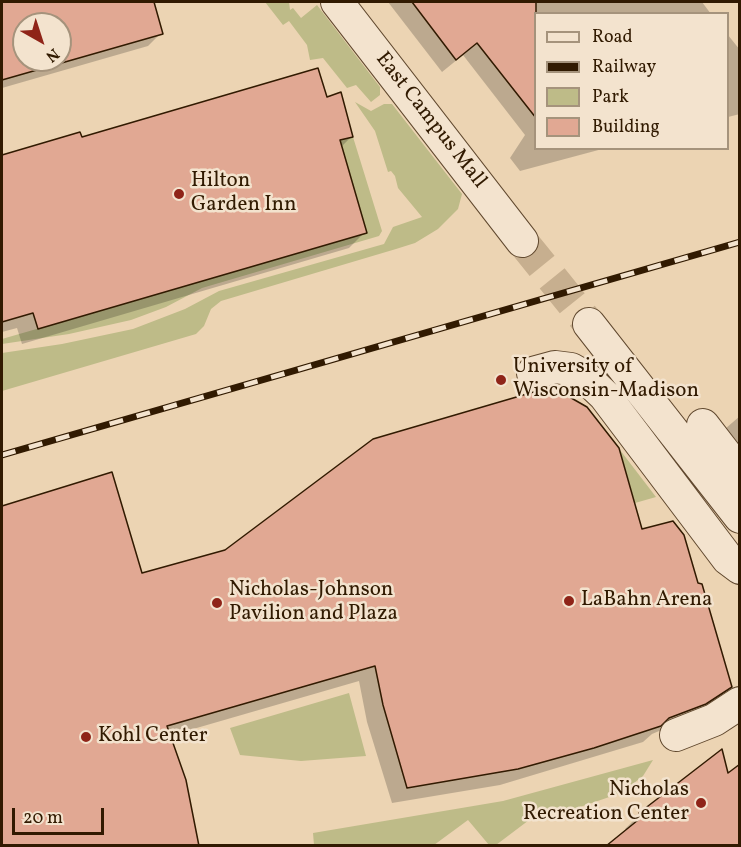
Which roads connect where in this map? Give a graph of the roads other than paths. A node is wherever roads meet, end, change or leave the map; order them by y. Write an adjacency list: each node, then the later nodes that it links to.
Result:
1 (337, 2): 2 (street, East Campus Mall)
2 (522, 241)
3 (589, 324): 7 (street)
4 (533, 373): 8 (street)
5 (703, 425): 6 (street)
6 (740, 473)
7 (740, 517)
8 (740, 568)
9 (740, 703): 10 (street)
10 (676, 735)

